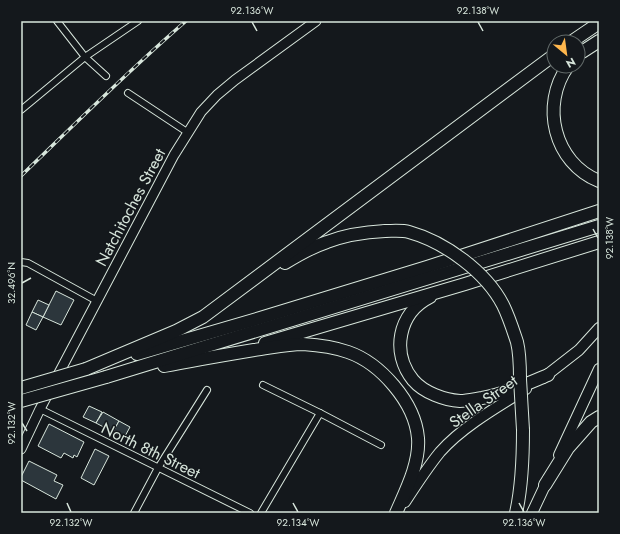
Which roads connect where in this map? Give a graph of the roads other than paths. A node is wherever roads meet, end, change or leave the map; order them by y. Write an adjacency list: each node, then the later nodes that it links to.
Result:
1 (57, 21): 8 (street)
2 (138, 21): 8 (street)
3 (316, 21): 14 (street, Natchitoches Street)
4 (599, 23): 5 (highway)
5 (583, 34)
6 (599, 41): 7 (highway)
7 (586, 49)
8 (85, 57): 11 (street); 13 (street)
9 (546, 61): 22 (highway)
10 (563, 74): 15 (highway)
11 (106, 76)
12 (128, 93): 14 (street)
13 (21, 110)
14 (187, 132): 21 (street, Natchitoches Street)
15 (599, 181)
16 (599, 211): 25 (highway)
17 (599, 226): 28 (highway)
18 (599, 242): 20 (highway)
19 (21, 262): 21 (street)
20 (465, 284): 24 (highway); 27 (highway)
21 (97, 301): 33 (street, Natchitoches Street)
22 (203, 317): 25 (highway); 44 (highway, bridge)
23 (599, 328): 27 (main road, Stella Street)
24 (224, 355): 28 (highway); 43 (highway)
25 (86, 369): 30 (highway, bridge)
26 (599, 369): 39 (main road)
27 (548, 375): 43 (main road, Stella Street)
28 (106, 377): 32 (highway, bridge)
29 (263, 385): 34 (street)
30 (21, 388)
31 (206, 390): 38 (street)
32 (21, 401)
33 (40, 409): 37 (street, Natchitoches Street); 38 (street, North 8th Street)
34 (320, 413): 36 (street); 42 (street)
35 (599, 416): 39 (highway)
36 (381, 445)
37 (21, 449)
38 (158, 468): 40 (street); 41 (street, North 8th Street)
39 (545, 485): 45 (main road)
40 (134, 513)
41 (250, 513)
42 (261, 513)
43 (397, 513)
44 (516, 513)
45 (532, 513)

